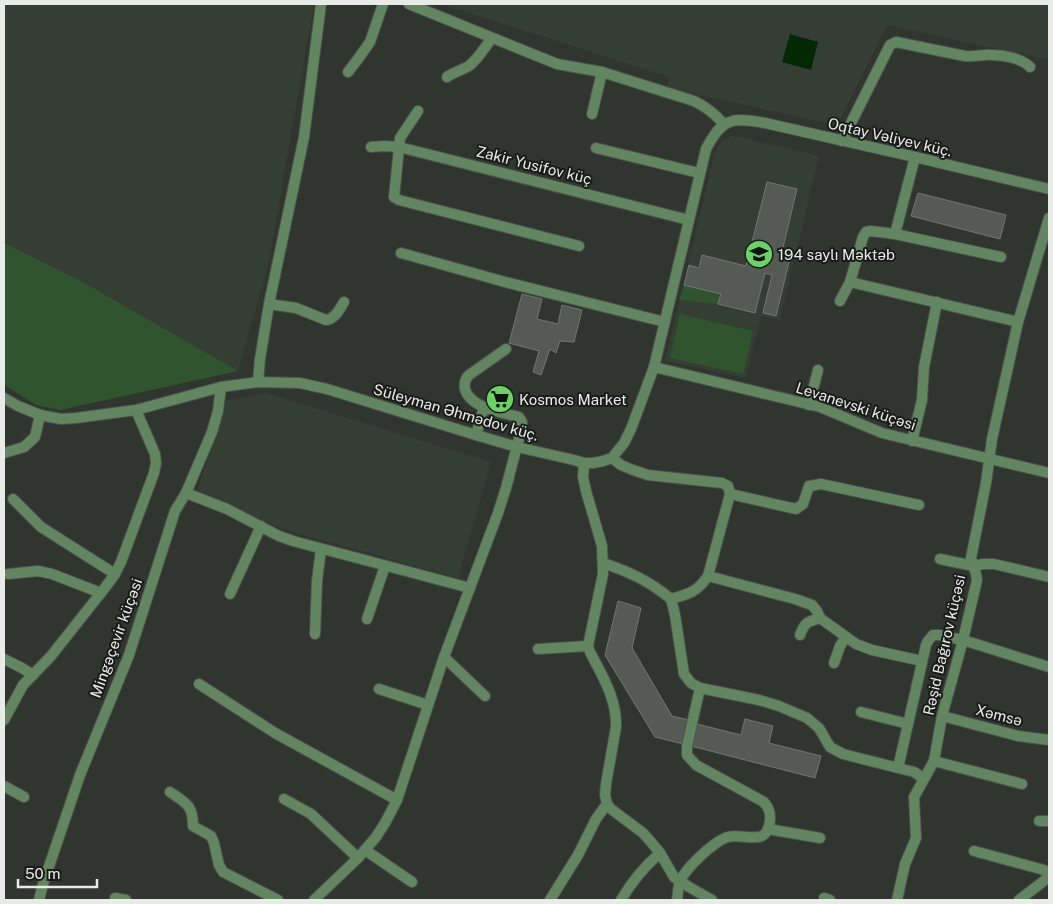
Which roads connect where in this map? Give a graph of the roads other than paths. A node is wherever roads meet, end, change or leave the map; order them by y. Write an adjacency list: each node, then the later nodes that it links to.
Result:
1 (321, 4): 29 (street)
2 (383, 4): 6 (street)
3 (409, 4): 4 (street)
4 (492, 38): 7 (street); 8 (street)
5 (1030, 67): 12 (street)
6 (348, 72)
7 (602, 72): 10 (street); 11 (street)
8 (447, 77)
9 (418, 111): 14 (street)
10 (592, 114)
11 (724, 124): 12 (street, Oqtay Vəliyev küç.); 17 (street)
12 (842, 141): 16 (street, Oqtay Vəliyev küç.)
13 (371, 147): 14 (street, Zakir Yusifov küç)
14 (399, 147): 20 (street, Zakir Yusifov küç); 22 (street)
15 (596, 148): 17 (street)
16 (915, 157): 18 (street, Oqtay Vəliyev küç.); 21 (street)
17 (699, 173): 20 (street)
18 (1049, 189)
19 (1049, 218): 31 (street, Rəşid Bağırov küçəsi)
20 (689, 220): 30 (street)
21 (895, 234): 24 (street); 25 (street)
22 (579, 246)
23 (401, 253): 30 (street)
24 (1001, 257)
25 (850, 282): 26 (street); 28 (street)
26 (840, 301)
27 (344, 302): 29 (street)
28 (937, 302): 31 (street); 43 (street)
29 (269, 304): 35 (street)
30 (665, 322): 33 (street)
31 (1018, 322): 47 (street, Rəşid Bağırov küçəsi)
32 (506, 349): 39 (street)
33 (654, 367): 38 (street, Levanevski küçəsi); 46 (street)
34 (818, 370): 38 (street)
35 (258, 382): 36 (street, Süleyman Əhmədov küç.); 42 (street, Süleyman Əhmədov küç.)
36 (221, 387): 40 (street, Süleyman Əhmədov küç.); 50 (street, Mingəçevir küçəsi)
37 (4, 398): 41 (street, Süleyman Əhmədov küç.)
38 (809, 405): 43 (street, Levanevski küçəsi)
39 (484, 407): 42 (street); 44 (street)
40 (136, 410): 41 (street, Süleyman Əhmədov küç.); 61 (street)
41 (40, 415): 45 (street)
42 (476, 435): 44 (street, Süleyman Əhmədov küç.)
43 (912, 441): 47 (street, Levanevski küçəsi)
44 (517, 446): 48 (street, Süleyman Əhmədov küç.); 64 (street)
45 (4, 453)
46 (612, 458): 48 (street, Süleyman Əhmədov küç.); 51 (street)
47 (990, 459): 49 (street, Levanevski küçəsi); 59 (street, Rəşid Bağırov küçəsi)
48 (584, 463): 57 (street)
49 (1049, 474)
50 (186, 493): 54 (street); 110 (street, Mingəçevir küçəsi)
51 (730, 494): 53 (street); 62 (street)
52 (14, 499): 61 (street)
53 (919, 505)
54 (261, 526): 55 (street); 66 (street)
55 (321, 549): 58 (street); 70 (street)
56 (940, 559): 59 (street)
57 (603, 563): 67 (street); 74 (street)
58 (385, 566): 64 (street); 69 (street)
59 (974, 566): 63 (street); 73 (street, Rəşid Bağırov küçəsi)
60 (8, 574): 65 (street)
61 (115, 574): 65 (street)
62 (708, 576): 67 (street); 68 (street)
63 (1049, 577)
64 (470, 588): 76 (street)
65 (101, 593): 81 (street)
66 (230, 594)
67 (671, 599): 83 (street)
68 (820, 618): 71 (street); 72 (street)
69 (367, 619)
70 (315, 634)
71 (800, 635)
72 (846, 637): 78 (street); 79 (street)
73 (964, 640): 78 (street); 80 (street); 88 (street, Rəşid Bağırov küçəsi)
74 (588, 646): 75 (street); 101 (street)
75 (538, 648)
76 (444, 656): 85 (street); 86 (street)
77 (4, 659): 81 (street)
78 (922, 660): 90 (street)
79 (834, 663)
80 (1049, 667)
81 (33, 675): 89 (street)
82 (199, 684): 100 (street)
83 (700, 688): 93 (street); 102 (street)
84 (379, 689): 86 (street)
85 (485, 696)
86 (428, 705): 100 (street)
87 (861, 712): 90 (street)
88 (942, 716): 91 (street, Xəmsə); 92 (street, Rəşid Bağırov küçəsi)
89 (4, 720)
90 (908, 724): 93 (street)
91 (1049, 740)
92 (934, 761): 94 (street, Rəşid Bağırov küçəsi); 95 (street)
93 (898, 768): 94 (street)
94 (923, 778): 117 (street, Rəşid Bağırov küçəsi)
95 (1022, 784)
96 (4, 786): 98 (street)
97 (170, 792): 111 (street)
98 (24, 797)
99 (284, 799): 105 (street)
100 (397, 800): 105 (street)
101 (607, 804): 106 (street); 113 (street)
102 (768, 829): 103 (street); 109 (street)
103 (820, 838)
104 (974, 851): 107 (street)
105 (362, 854): 108 (street); 112 (street)
106 (660, 854): 109 (street); 114 (street)
107 (1049, 875): 118 (street)
108 (412, 882)
109 (680, 882): 115 (street); 116 (street)
110 (39, 900)
111 (278, 900)
112 (314, 900)
113 (550, 900)
114 (621, 900)
115 (677, 900)
116 (712, 900)
117 (897, 900)
118 (1019, 900)

